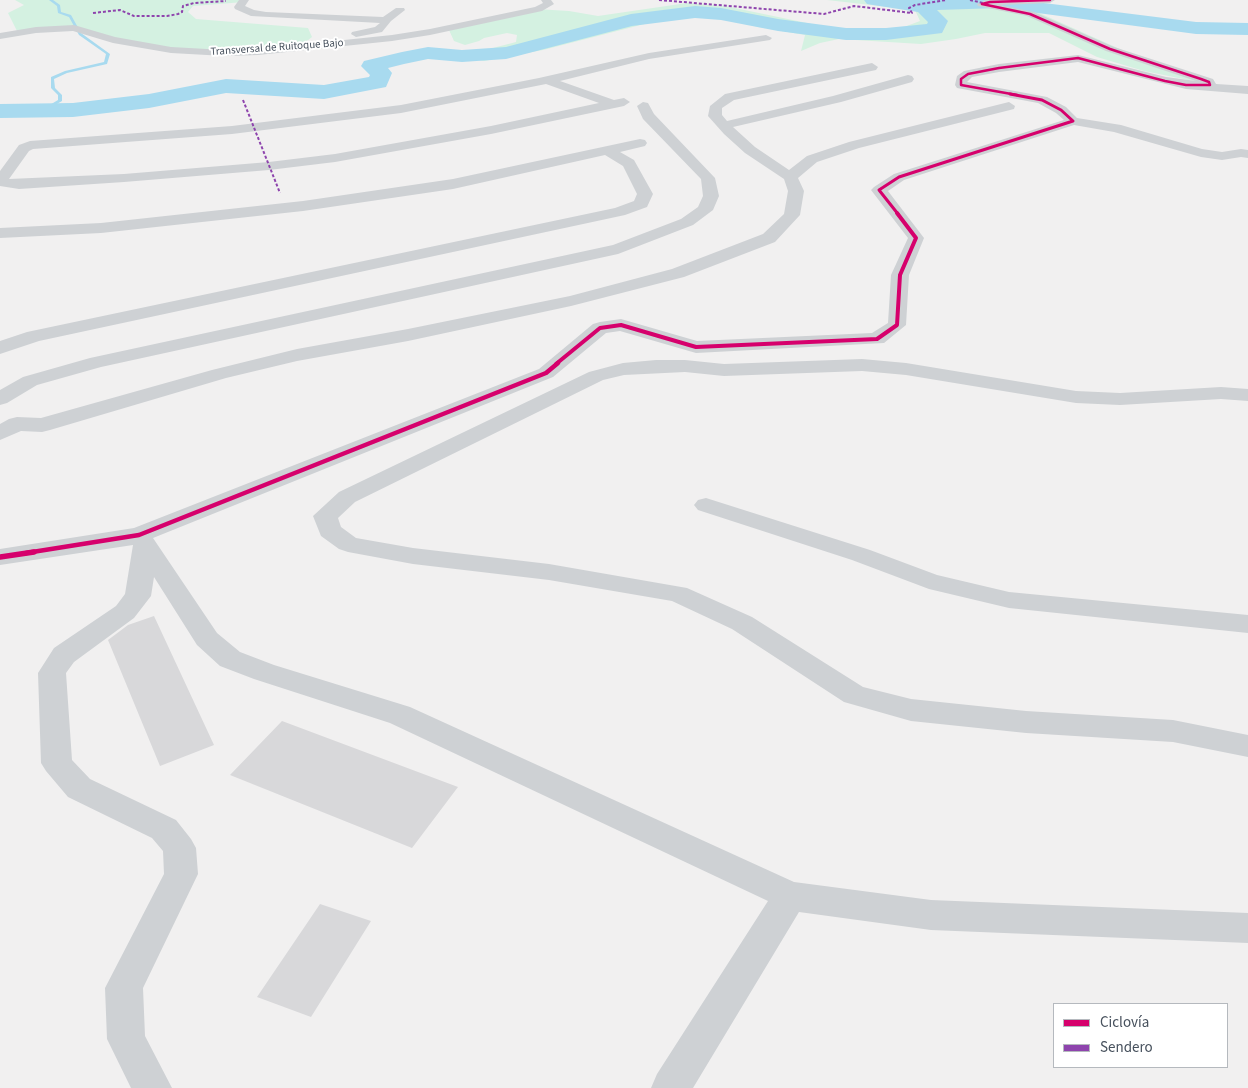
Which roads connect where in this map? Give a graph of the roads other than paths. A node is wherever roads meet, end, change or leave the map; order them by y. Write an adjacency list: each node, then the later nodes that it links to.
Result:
1 (221, 0): 4 (street)
2 (546, 0): 8 (street, Transversal de Ruitoque Bajo)
3 (1050, 0): 17 (street)
4 (243, 2): 6 (street)
5 (400, 10): 6 (street)
6 (386, 20): 12 (street)
7 (109, 27): 8 (street)
8 (36, 30): 10 (street, Transversal de Ruitoque Bajo)
9 (696, 34): 13 (street)
10 (0, 36)
11 (766, 38): 13 (street)
12 (232, 41)
13 (716, 44): 15 (street)
14 (872, 67): 22 (street)
15 (547, 80): 19 (street); 19 (street)
16 (908, 80): 22 (street)
17 (1201, 86): 18 (street); 21 (street)
18 (1248, 90)
19 (618, 103): 30 (street)
20 (1009, 106): 26 (street)
21 (1073, 121): 25 (street); 34 (street)
22 (725, 125): 26 (street)
23 (640, 143): 24 (street)
24 (609, 151): 27 (street); 28 (street)
25 (1248, 154)
26 (790, 177): 32 (street)
27 (0, 233)
28 (0, 348)
29 (1248, 395): 37 (street)
30 (0, 399)
31 (0, 405): 32 (street)
32 (8, 429)
33 (706, 505): 36 (street)
34 (142, 540): 35 (street); 38 (street); 40 (street)
35 (0, 557)
36 (1248, 624)
37 (1248, 746)
38 (790, 896): 39 (street); 41 (street)
39 (1248, 928)
40 (152, 1088)
41 (671, 1088)

